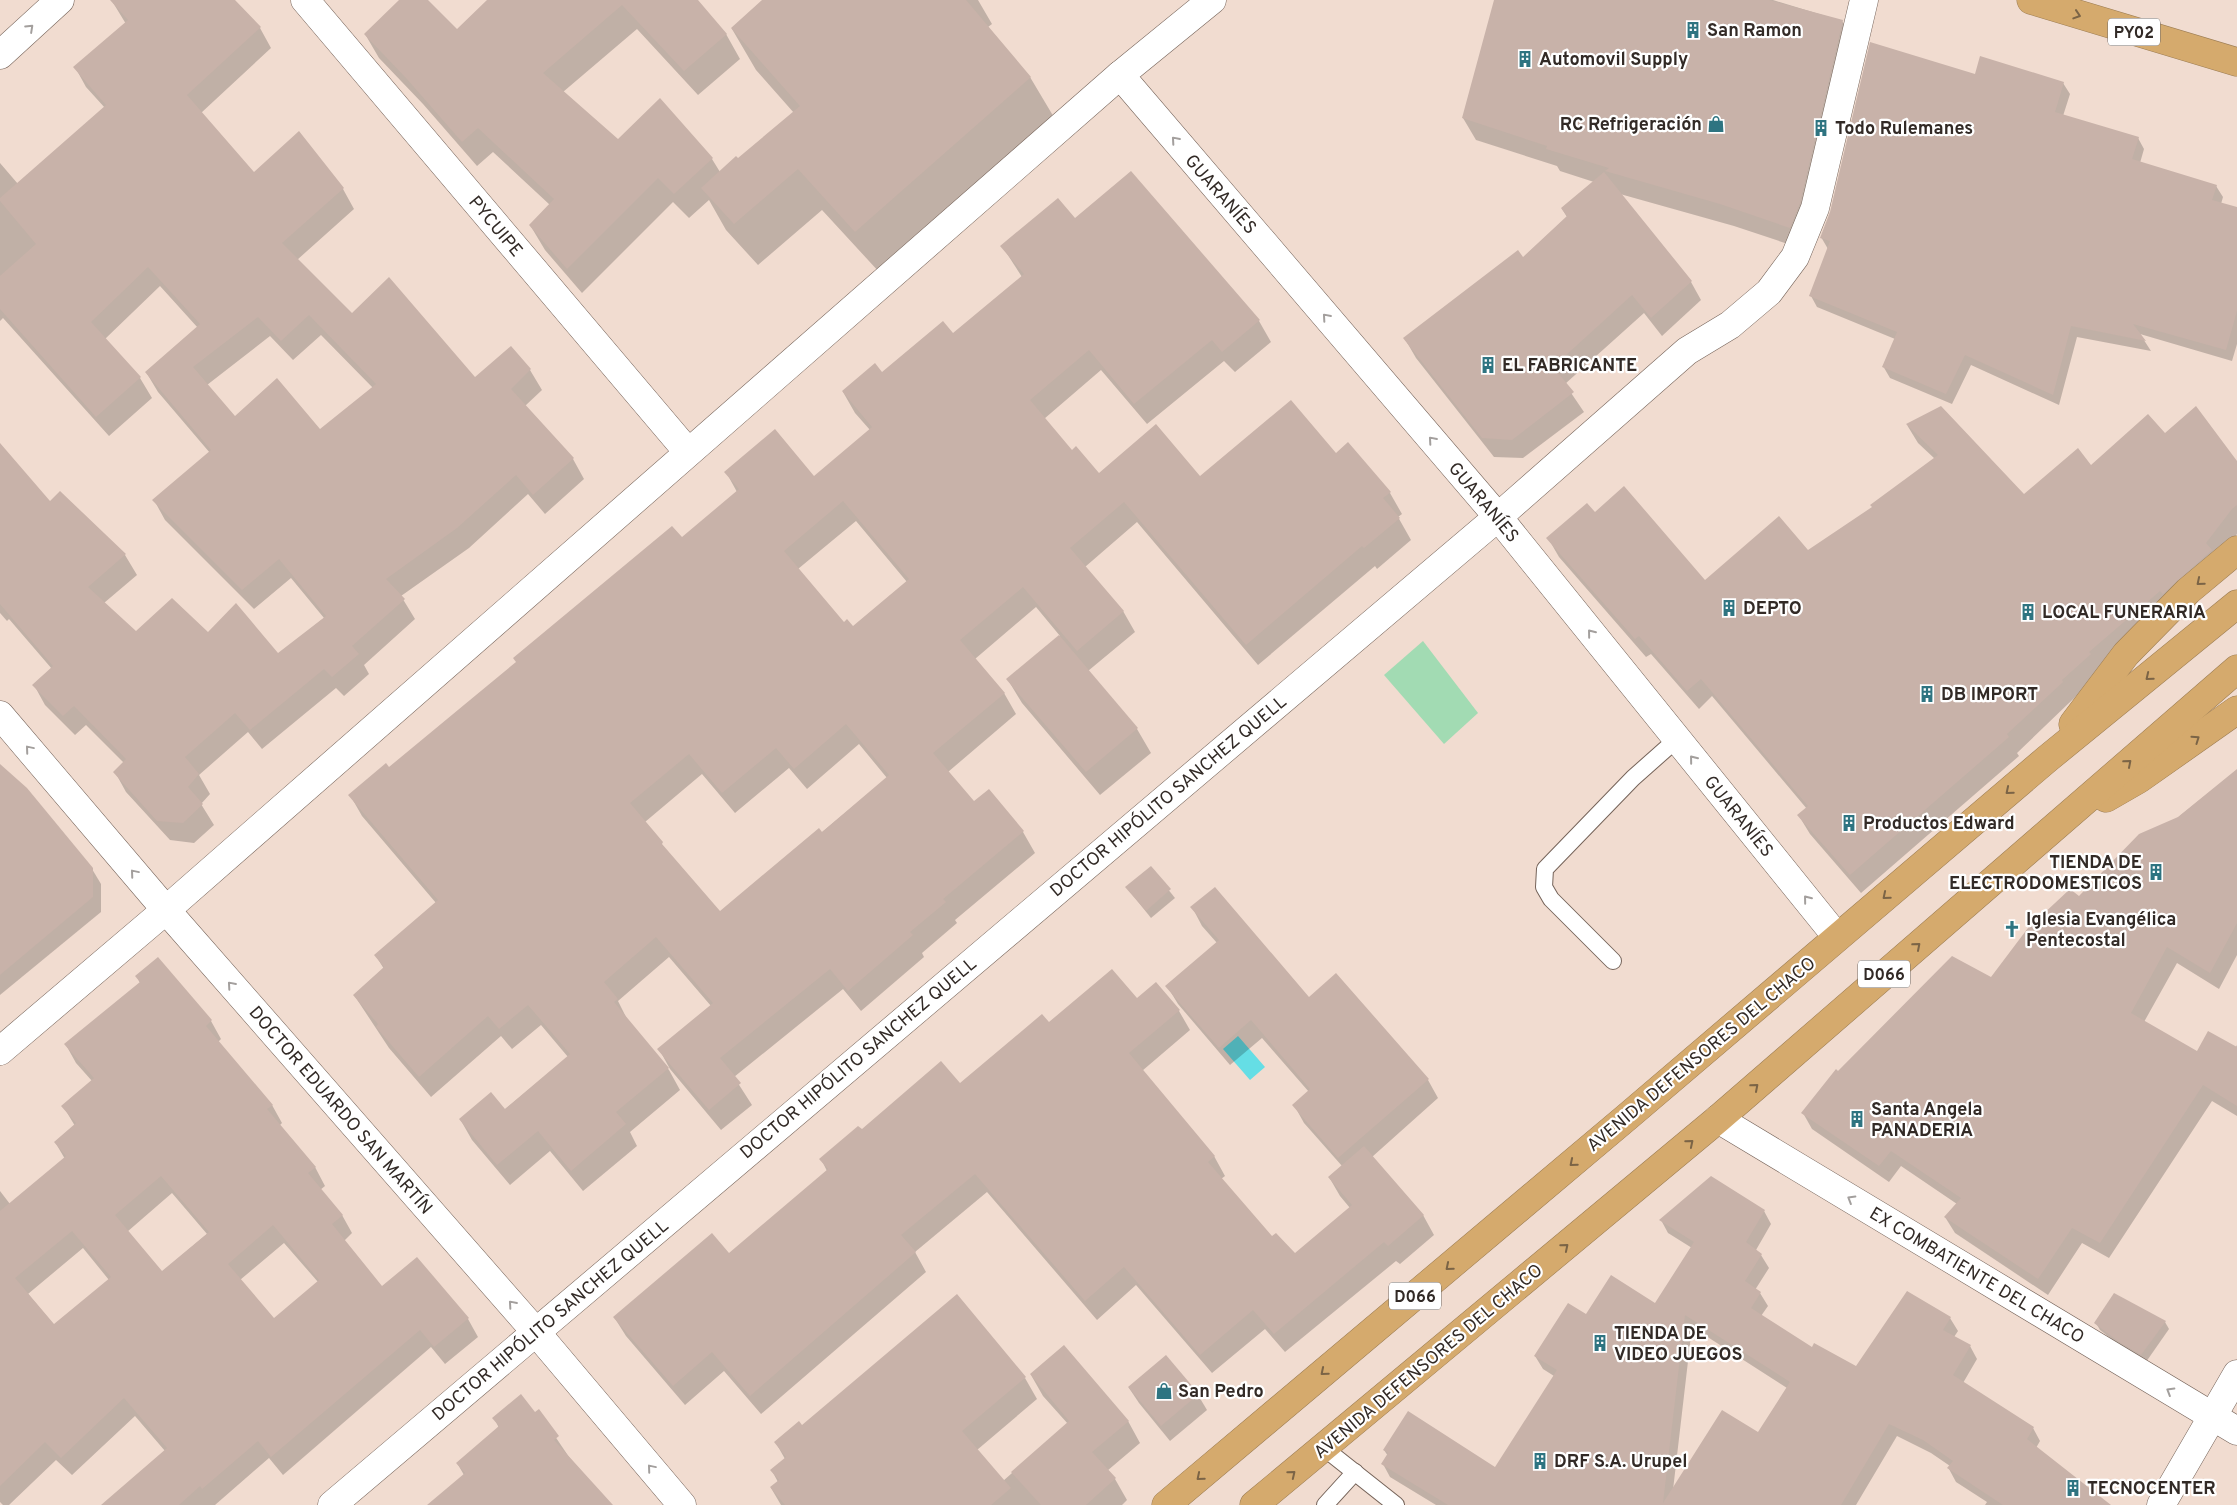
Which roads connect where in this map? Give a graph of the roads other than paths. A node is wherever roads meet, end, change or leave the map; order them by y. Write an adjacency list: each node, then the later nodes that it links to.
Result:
1 (60, 0): 6 (street, one-way to 1)
2 (305, 0): 9 (street, PYCUIPE)
3 (1212, 0): 8 (street)
4 (1864, 0): 10 (street, DOCTOR HIPÓLITO SANCHEZ QUELL)
5 (2031, 0): 7 (highway, PY02, one-way to 7)
6 (0, 56)
7 (2237, 62)
8 (1120, 75): 9 (street); 10 (street, GUARANÍES, one-way to 8)
9 (688, 452): 19 (street)
10 (1498, 517): 16 (street, GUARANÍES, one-way to 10); 24 (street, DOCTOR HIPÓLITO SANCHEZ QUELL)
11 (2237, 550): 17 (highway, one-way to 17)
12 (2237, 604): 17 (highway, AVENIDA DEFENSORES DEL CHACO / D066, one-way to 17)
13 (2231, 674): 18 (highway, AVENIDA DEFENSORES DEL CHACO / D066, one-way to 13)
14 (2237, 710): 18 (highway, one-way to 14)
15 (0, 715): 19 (street, DOCTOR EDUARDO SAN MARTÍN, one-way to 15)
16 (1677, 739): 20 (street, GUARANÍES, one-way to 16); 21 (lane)
17 (2047, 759): 20 (highway, AVENIDA DEFENSORES DEL CHACO / D066, one-way to 20)
18 (2051, 829): 23 (highway, AVENIDA DEFENSORES DEL CHACO / D066, one-way to 18)
19 (166, 910): 22 (street); 24 (street, DOCTOR EDUARDO SAN MARTÍN, one-way to 19)
20 (1837, 937): 32 (highway, AVENIDA DEFENSORES DEL CHACO / D066, one-way to 32)
21 (1612, 961)
22 (0, 1051)
23 (1718, 1119): 26 (street, EX COMBATIENTE DEL CHACO, one-way to 23); 28 (highway, AVENIDA DEFENSORES DEL CHACO / D066, one-way to 23)
24 (536, 1331): 30 (street, DOCTOR HIPÓLITO SANCHEZ QUELL); 31 (street, DOCTOR EDUARDO SAN MARTÍN, one-way to 24)
25 (2237, 1374): 26 (street)
26 (2212, 1416): 27 (street, EX COMBATIENTE DEL CHACO); 36 (street)
27 (2237, 1431)
28 (1324, 1448): 29 (lane); 33 (highway, AVENIDA DEFENSORES DEL CHACO / D066, one-way to 28)
29 (1355, 1472): 34 (lane); 35 (lane)
30 (332, 1505)
31 (682, 1505)
32 (1166, 1505)
33 (1254, 1505)
34 (1325, 1505)
35 (1396, 1505)
36 (2161, 1505)

